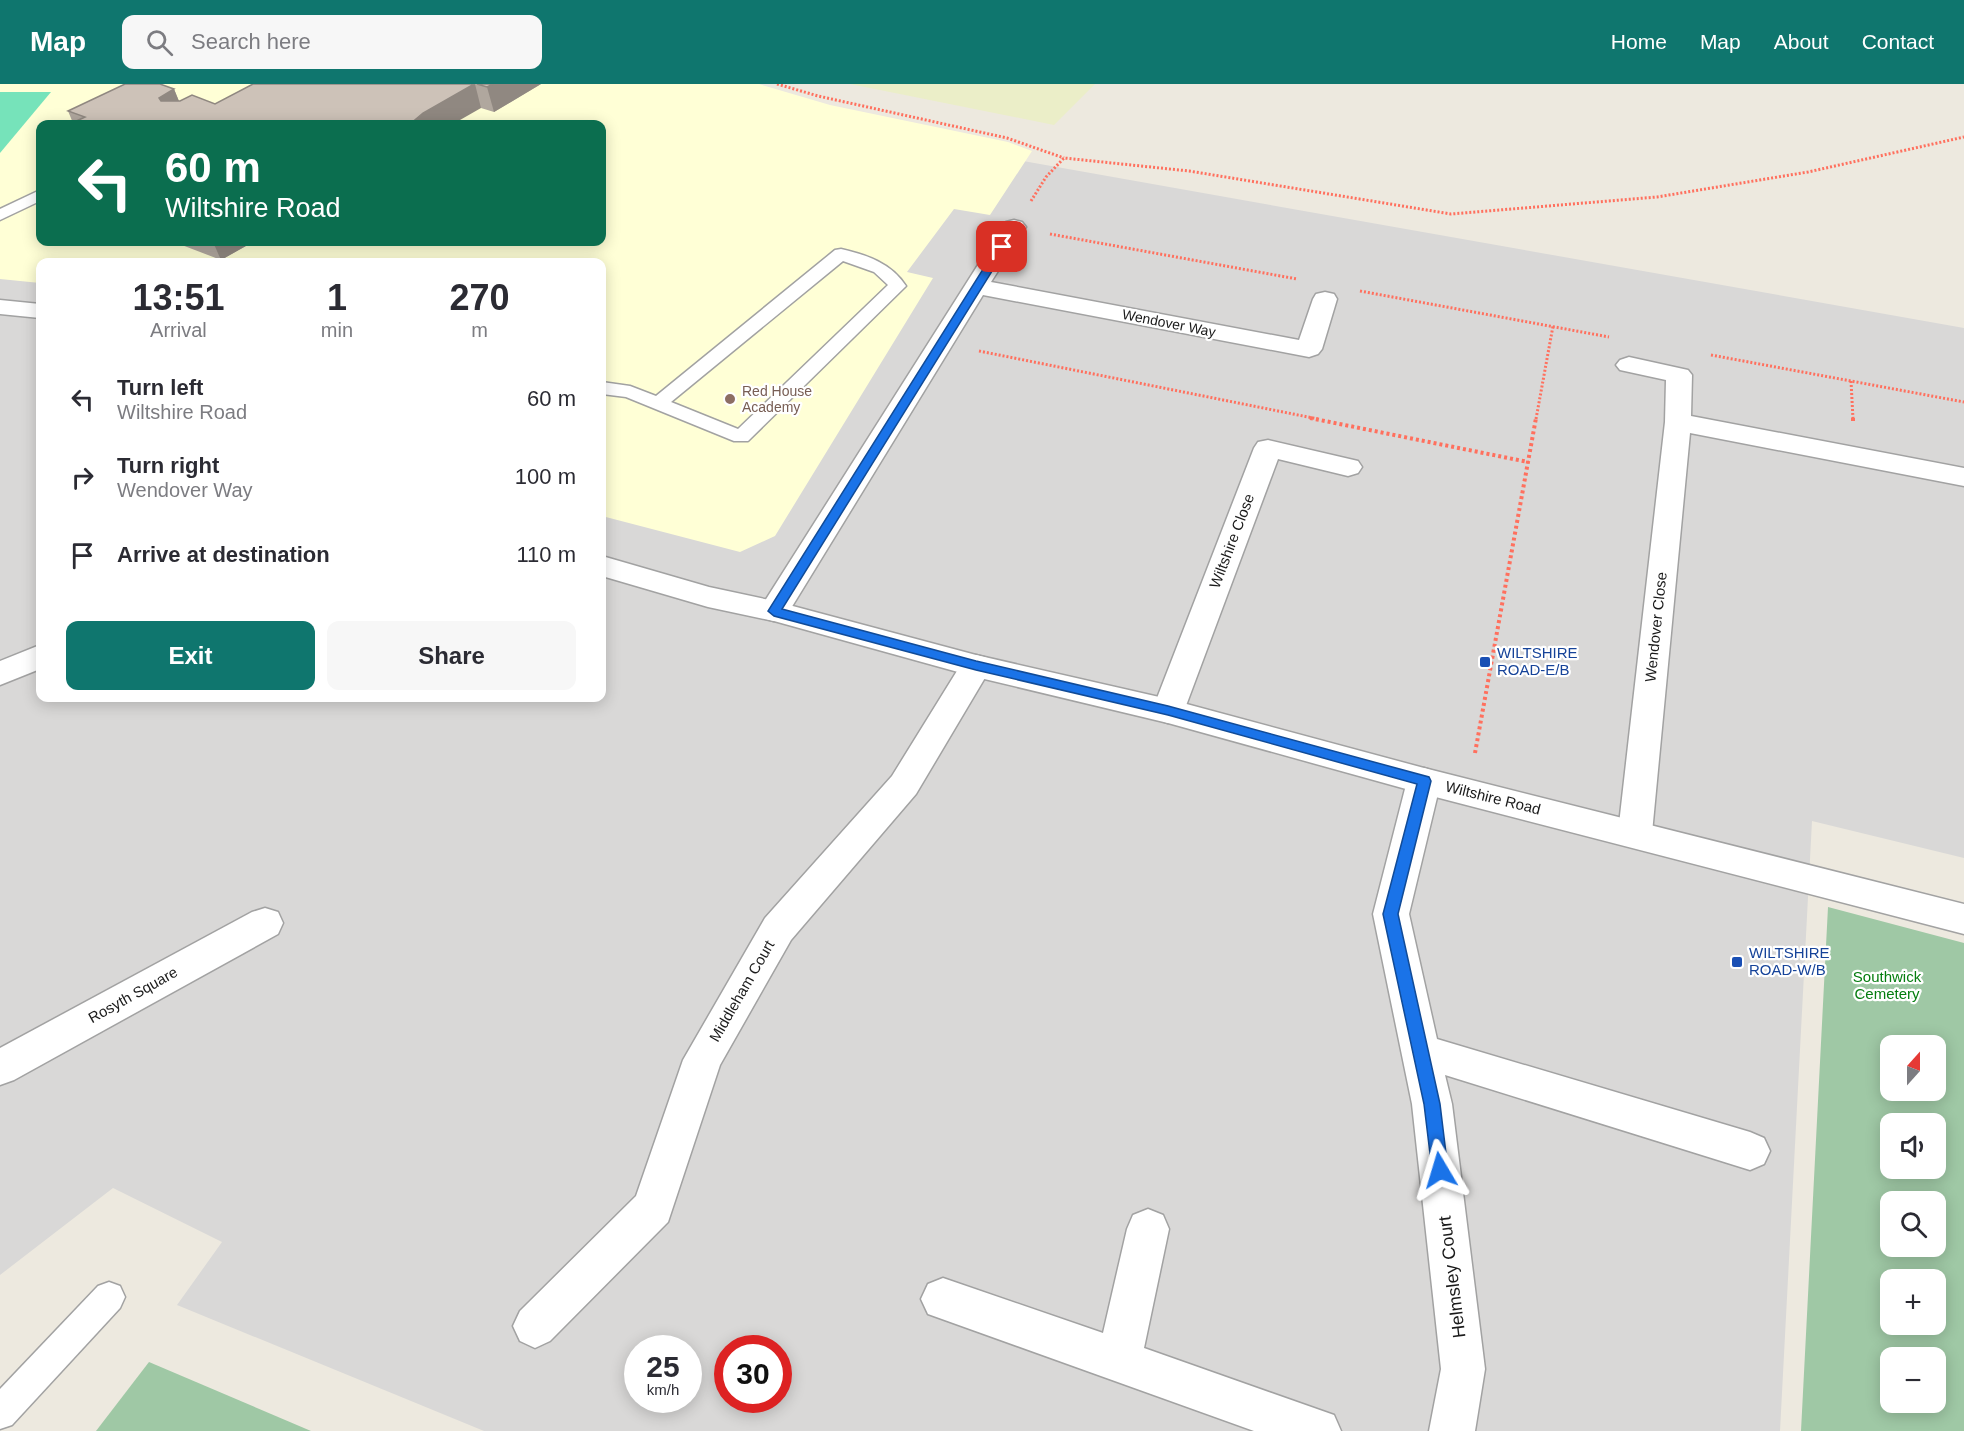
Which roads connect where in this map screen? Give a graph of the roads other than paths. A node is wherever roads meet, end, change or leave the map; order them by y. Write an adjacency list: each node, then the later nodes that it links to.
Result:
1 (36, 197): 2 (lane)
2 (0, 215)
3 (1014, 227): 4 (street)
4 (977, 287): 5 (street, Wendover Way); 15 (street)
5 (1325, 299)
6 (0, 307): 7 (street)
7 (36, 310)
8 (1629, 365): 11 (street, Wendover Close)
9 (606, 389): 10 (lane)
10 (657, 404): 10 (lane)
11 (1678, 422): 13 (street); 21 (street, Wendover Close)
12 (1348, 467): 19 (street, Wiltshire Close)
13 (1964, 477)
14 (606, 567): 15 (street, Wiltshire Road)
15 (774, 611): 17 (street, Wiltshire Road)
16 (36, 658): 18 (street)
17 (976, 666): 19 (street, Wiltshire Road); 30 (street, Middleham Court)
18 (0, 674)
19 (1168, 711): 20 (street, Wiltshire Road)
20 (1424, 781): 21 (street, Wiltshire Road); 24 (street, Helmsley Court)
21 (1635, 833): 22 (street, Wiltshire Road)
22 (1964, 919)
23 (265, 923): 25 (street, Rosyth Square)
24 (1421, 1051): 26 (street); 34 (street, Helmsley Court)
25 (0, 1068)
26 (1750, 1151)
27 (1148, 1228): 31 (street)
28 (109, 1297): 32 (lane)
29 (943, 1299): 31 (street)
30 (535, 1326)
31 (1119, 1360): 33 (street)
32 (0, 1413)
33 (1318, 1431)
34 (1452, 1431)

